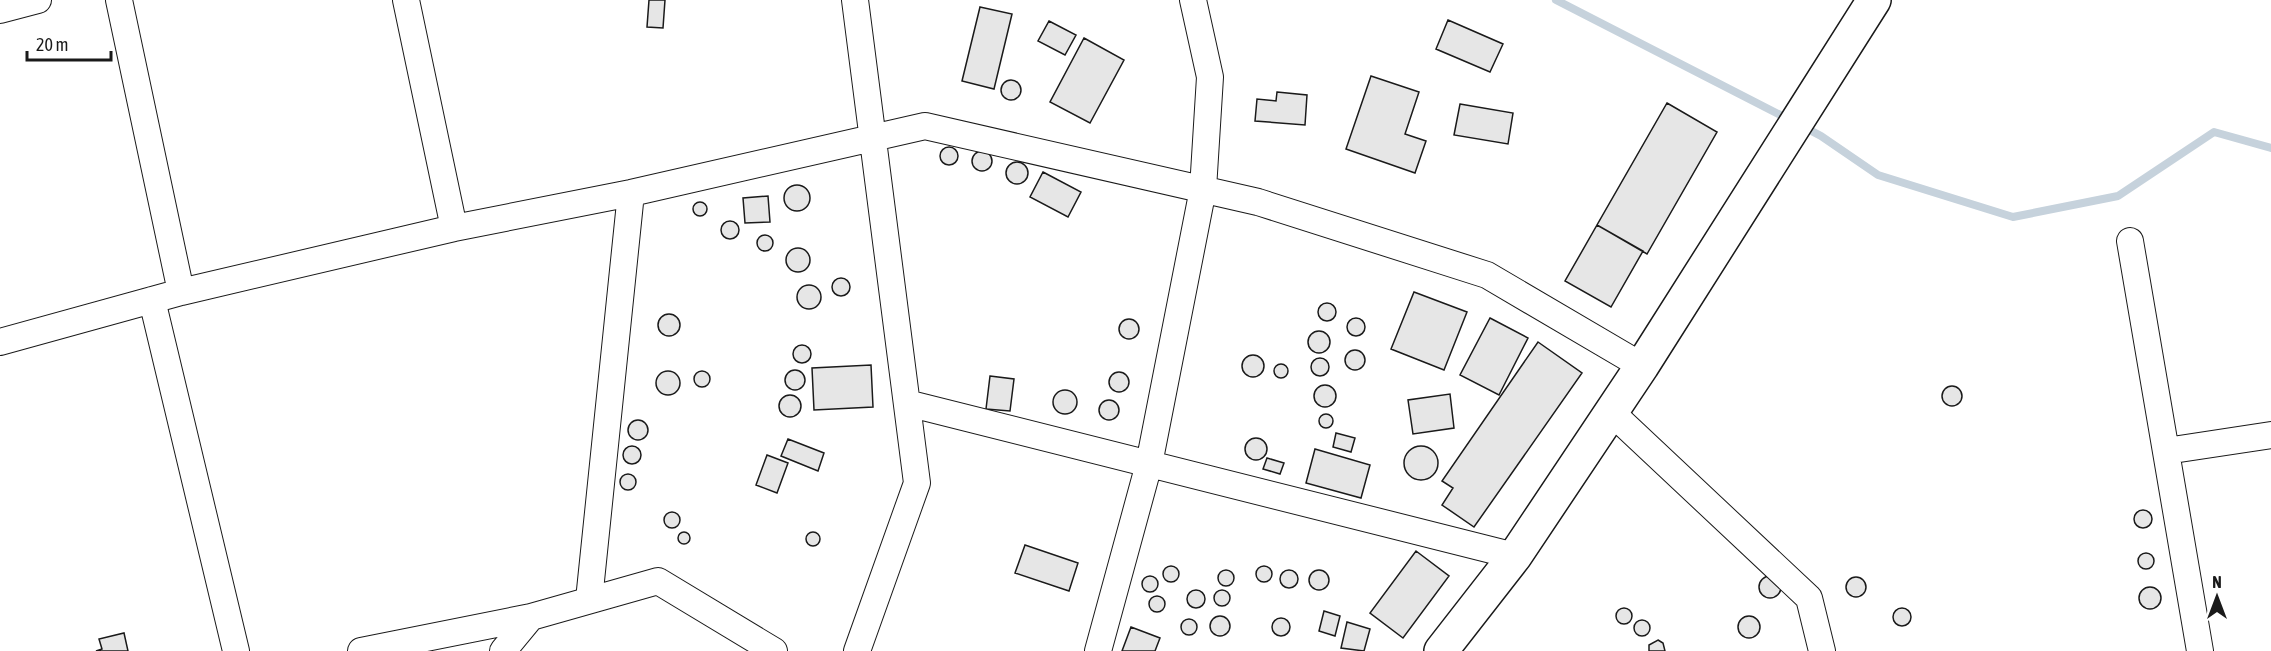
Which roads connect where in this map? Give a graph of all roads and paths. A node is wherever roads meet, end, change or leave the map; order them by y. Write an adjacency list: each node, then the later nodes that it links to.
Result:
1 (38, 0): 7 (street)
2 (119, 0): 13 (street)
3 (406, 0): 11 (street)
4 (855, 0): 8 (street)
5 (1193, 0): 9 (street)
6 (1874, 0): 16 (street)
7 (0, 10)
8 (874, 140): 9 (street); 10 (street); 17 (street)
9 (1203, 189): 16 (street); 21 (street)
10 (631, 194): 11 (street); 23 (street)
11 (454, 228): 13 (street)
12 (2130, 241): 20 (street)
13 (181, 292): 14 (street)
14 (152, 300): 15 (street); 25 (street)
15 (0, 342)
16 (1642, 366): 18 (street)
17 (907, 403): 21 (street); 29 (street)
18 (1611, 412): 22 (street); 32 (street)
19 (2271, 435): 20 (street)
20 (2166, 451): 33 (street)
21 (1149, 464): 22 (street); 30 (street)
22 (1515, 556): 31 (street)
23 (589, 600): 24 (street); 28 (street)
24 (531, 617): 26 (street); 27 (street)
25 (236, 651)
26 (361, 651)
27 (503, 651)
28 (774, 651)
29 (857, 651)
30 (1098, 651)
31 (1441, 651)
32 (1822, 651)
33 (2200, 651)

